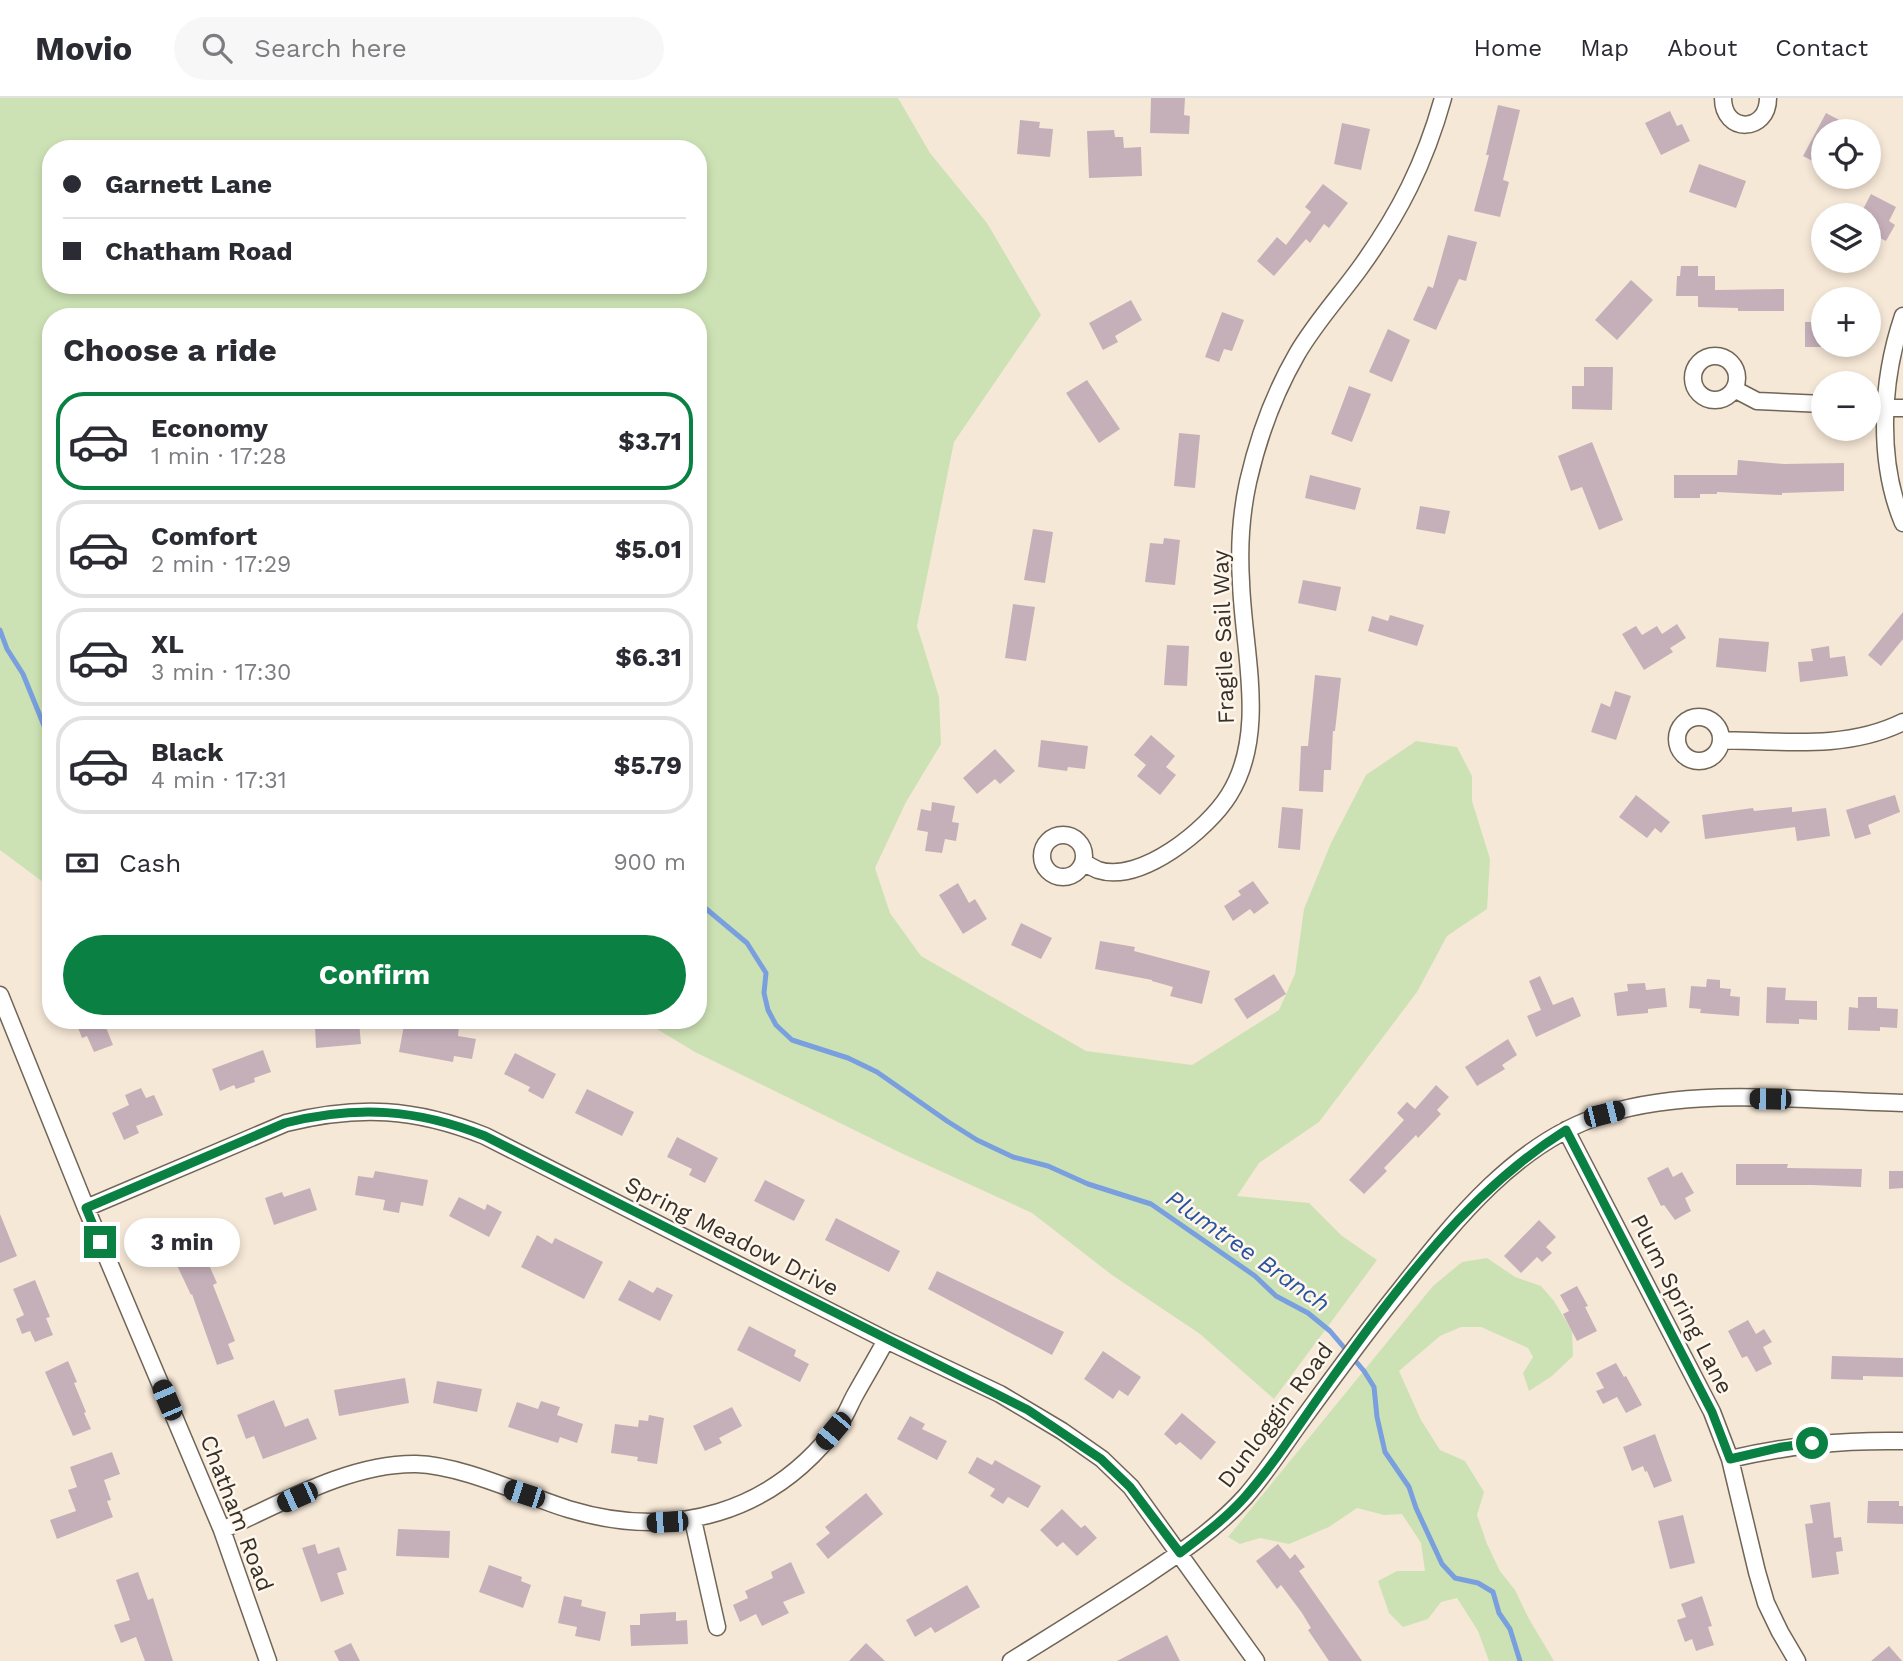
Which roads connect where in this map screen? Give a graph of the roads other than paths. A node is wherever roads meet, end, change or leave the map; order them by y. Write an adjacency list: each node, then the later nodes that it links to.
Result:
1 (1443, 98): 11 (street, Fragile Sail Way)
2 (1723, 98): 3 (street)
3 (1768, 98)
4 (1903, 316): 7 (street)
5 (1734, 389): 6 (street)
6 (1811, 403)
7 (1895, 408): 8 (street)
8 (1903, 523)
9 (1903, 722): 10 (street)
10 (1721, 740)
11 (1084, 862)
12 (0, 995): 13 (street, Chatham Road)
13 (7, 1032): 16 (street, Chatham Road)
14 (1903, 1103): 15 (street, Dunloggin Road)
15 (1566, 1130): 19 (street, Plum Spring Lane); 22 (street, Dunloggin Road)
16 (86, 1208): 17 (street, Spring Meadow Drive); 21 (street, Chatham Road)
17 (886, 1340): 20 (street); 22 (street, Spring Meadow Drive)
18 (1903, 1441): 19 (street)
19 (1730, 1459): 27 (street, Plum Spring Lane)
20 (693, 1520): 21 (street); 23 (street)
21 (222, 1530): 24 (street, Chatham Road)
22 (1180, 1553): 25 (street, Dunloggin Road); 26 (street, Spring Meadow Drive)
23 (717, 1627)
24 (268, 1661)
25 (1011, 1661)
26 (1256, 1661)
27 (1797, 1661)

